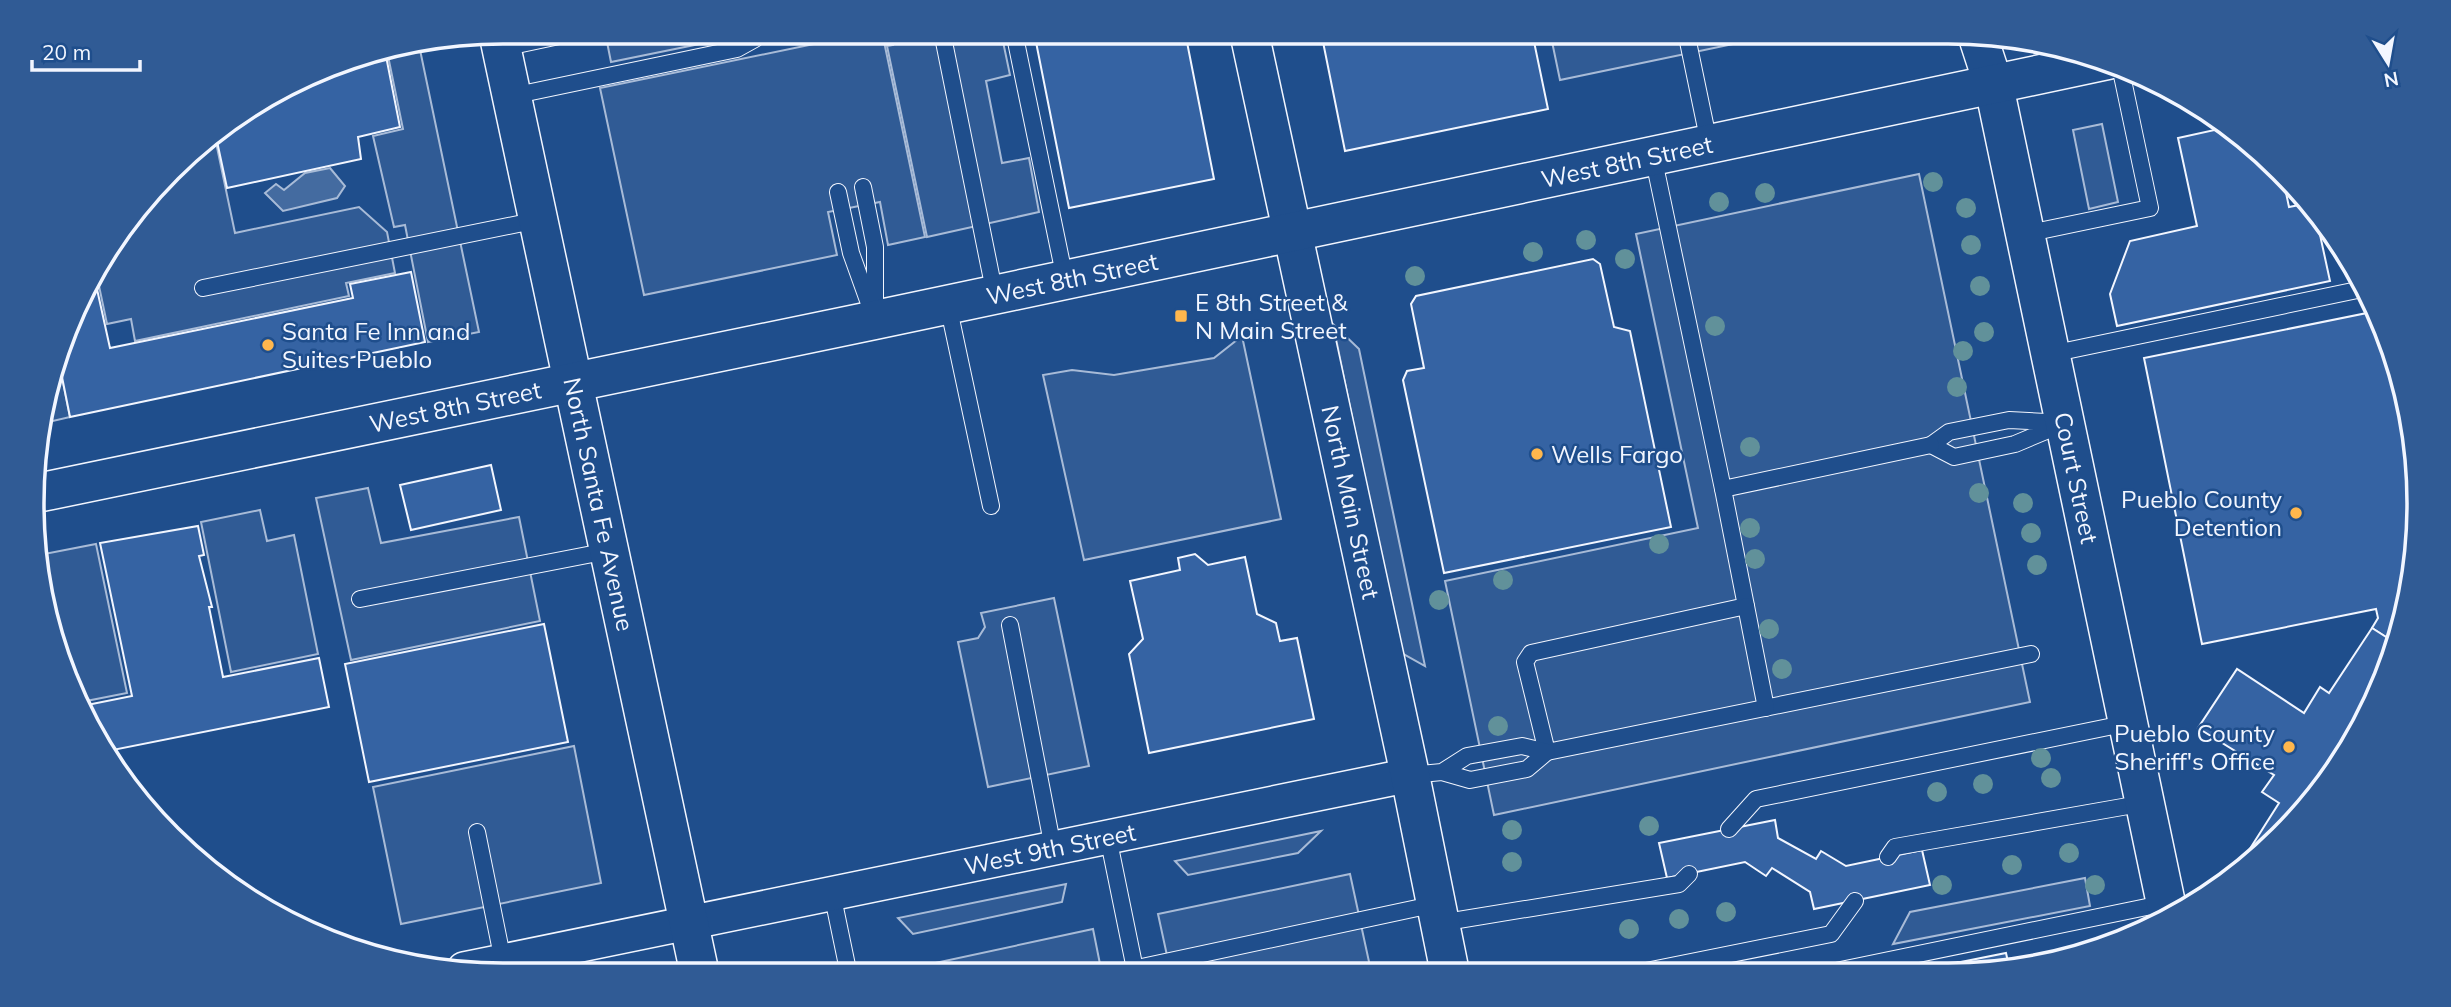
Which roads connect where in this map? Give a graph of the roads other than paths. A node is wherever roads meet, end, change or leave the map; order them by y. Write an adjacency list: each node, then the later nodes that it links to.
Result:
1 (501, 44): 11 (street, North Santa Fe Avenue)
2 (746, 44): 11 (lane)
3 (944, 44): 22 (lane)
4 (1016, 44): 19 (lane)
5 (1252, 44): 17 (street, North Main Street)
6 (1688, 44): 12 (lane)
7 (1981, 45): 10 (street, Court Street)
8 (2086, 65): 10 (street, West 8th Street)
9 (2123, 79): 18 (lane)
10 (1994, 86): 12 (street, West 8th Street); 18 (street, Court Street)
11 (512, 96): 16 (street, North Santa Fe Avenue)
12 (1709, 143): 13 (street, West 8th Street)
13 (1653, 155): 17 (street, West 8th Street); 29 (lane)
14 (863, 187): 24 (lane)
15 (838, 192): 24 (lane)
16 (538, 220): 20 (lane); 26 (street, North Santa Fe Avenue)
17 (1294, 232): 19 (street, West 8th Street); 40 (street, North Main Street)
18 (2025, 234): 25 (street, Court Street)
19 (1065, 280): 22 (street, West 8th Street)
20 (203, 288)
21 (2355, 290): 25 (lane)
22 (995, 295): 23 (street, West 8th Street)
23 (948, 305): 24 (street, West 8th Street); 31 (lane)
24 (874, 320): 26 (street, West 8th Street)
25 (2050, 354): 27 (street, Court Street)
26 (572, 383): 30 (street, West 8th Street); 32 (street, North Santa Fe Avenue)
27 (2066, 424): 28 (lane); 28 (lane); 38 (street, Court Street)
28 (1931, 445): 29 (lane)
29 (1723, 489): 34 (lane)
30 (44, 491)
31 (992, 506)
32 (608, 551): 33 (lane); 53 (street, North Santa Fe Avenue)
33 (360, 600)
34 (1746, 607): 37 (lane); 39 (lane)
35 (1010, 625): 45 (lane)
36 (2031, 654): 37 (lane)
37 (1766, 708): 39 (lane)
38 (2128, 723): 41 (street, Court Street); 42 (lane)
39 (1547, 752): 40 (lane); 40 (lane)
40 (1426, 774): 44 (street, West 9th Street); 51 (street, North Main Street)
41 (2145, 803): 46 (lane); 50 (street, Court Street)
42 (1729, 829)
43 (477, 832): 54 (lane)
44 (1108, 836): 45 (street, West 9th Street); 58 (lane)
45 (1053, 848): 48 (street, West 9th Street)
46 (1888, 857)
47 (1689, 874): 51 (lane)
48 (832, 893): 53 (street, West 9th Street); 57 (lane)
49 (1855, 901): 61 (lane)
50 (2167, 907)
51 (1438, 913): 59 (lane); 60 (street, North Main Street)
52 (2156, 913): 62 (lane)
53 (689, 922): 54 (street, West 9th Street); 56 (street, North Santa Fe Avenue)
54 (503, 961): 55 (street, West 9th Street)
55 (495, 963)
56 (698, 963)
57 (847, 963)
58 (1133, 963)
59 (1177, 963)
60 (1448, 963)
61 (1686, 963)
62 (1881, 963)

